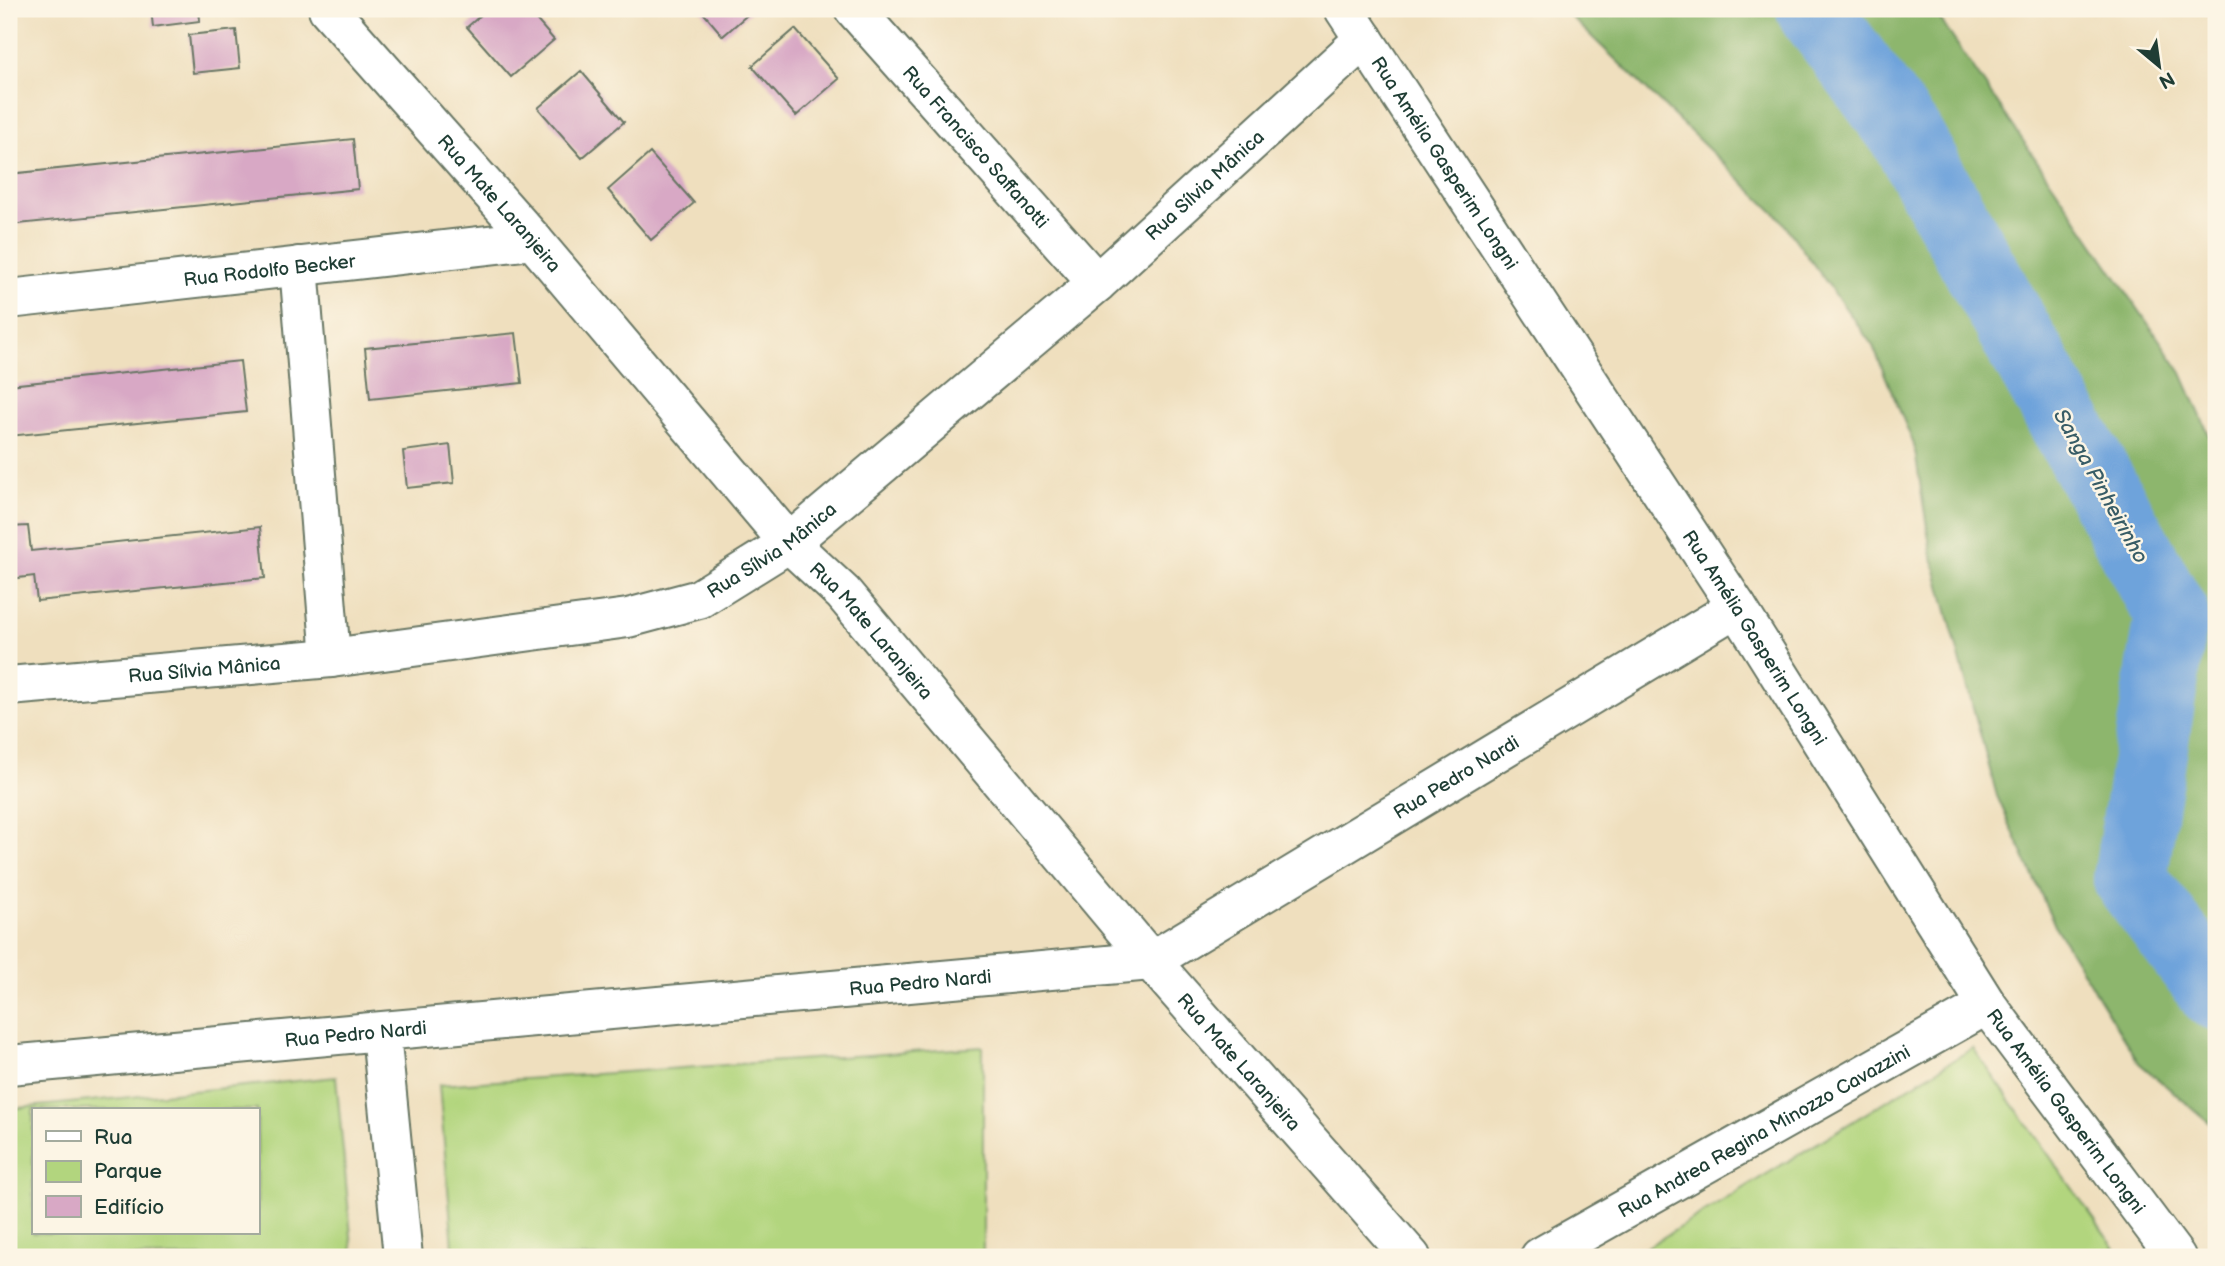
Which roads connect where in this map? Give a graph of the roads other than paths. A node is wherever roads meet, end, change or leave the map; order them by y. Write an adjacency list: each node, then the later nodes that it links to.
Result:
1 (328, 9): 4 (street, Rua Mate Laranjeira)
2 (854, 9): 6 (street, Rua Francisco Saffanotti)
3 (1354, 24): 6 (street, Rua Sílvia Mânica); 9 (street, Rua Amélia Gasperim Longni)
4 (533, 240): 5 (street, Rua Rodolfo Becker); 8 (street, Rua Mate Laranjeira)
5 (299, 266): 7 (street, Rua Rodolfo Becker); 10 (street)
6 (1097, 283): 8 (street, Rua Sílvia Mânica)
7 (9, 299)
8 (789, 543): 10 (street, Rua Sílvia Mânica); 12 (street, Rua Mate Laranjeira)
9 (1737, 607): 12 (street, Rua Pedro Nardi); 13 (street, Rua Amélia Gasperim Longni)
10 (331, 658): 11 (street, Rua Sílvia Mânica)
11 (9, 686)
12 (1151, 961): 14 (street, Rua Pedro Nardi); 17 (street, Rua Mate Laranjeira)
13 (1987, 1004): 18 (street, Rua Andrea Regina Minozzo Cavazzini); 19 (street, Rua Amélia Gasperim Longni)
14 (381, 1033): 15 (street, Rua Pedro Nardi); 16 (street)
15 (9, 1065)
16 (403, 1257)
17 (1410, 1257)
18 (1540, 1257)
19 (2176, 1257)

